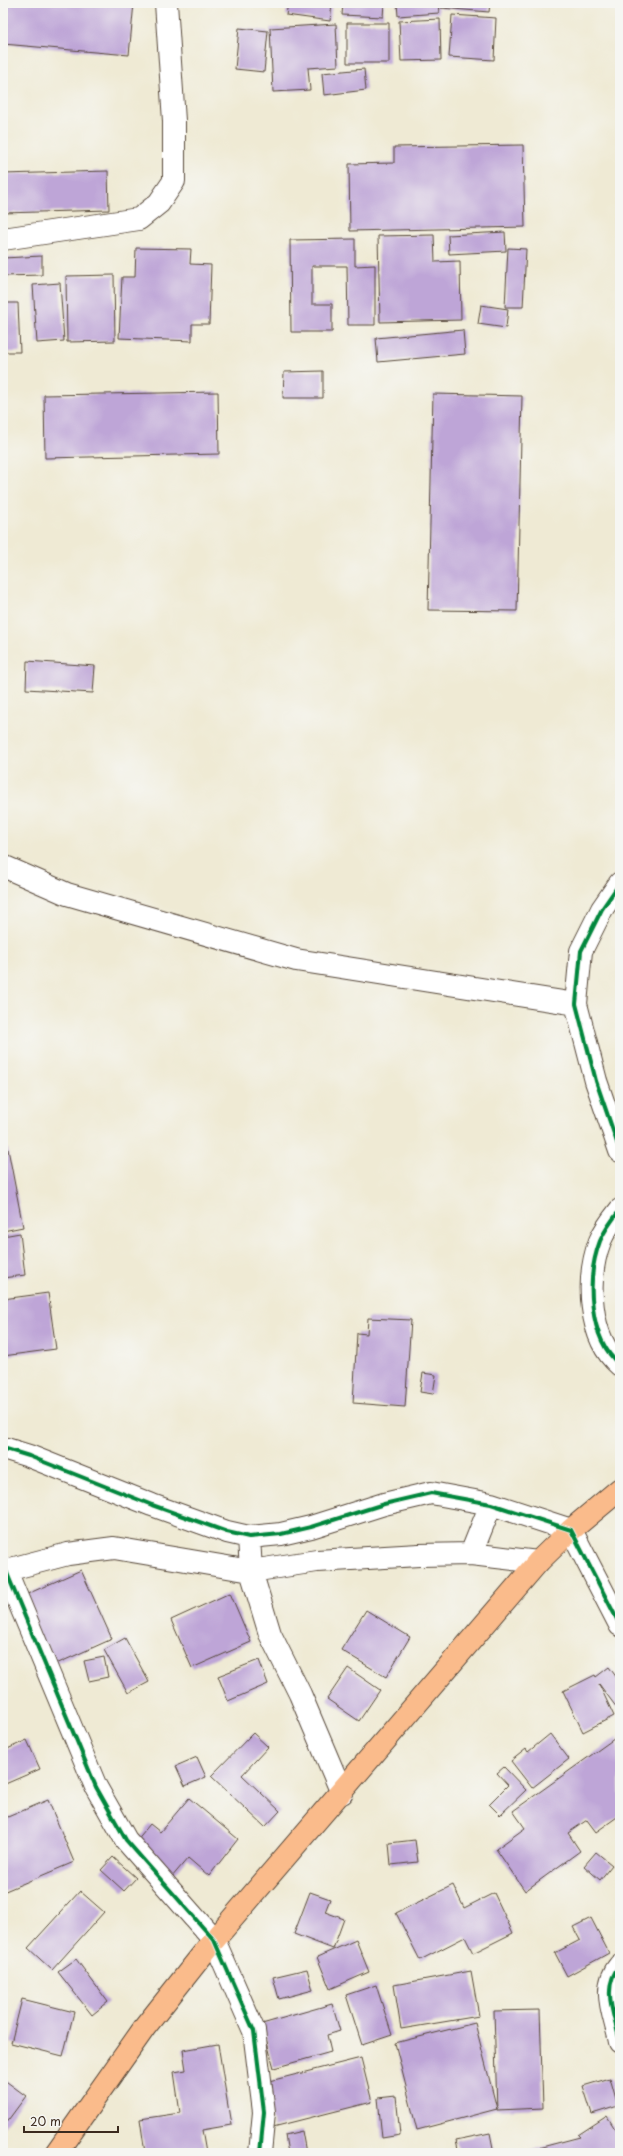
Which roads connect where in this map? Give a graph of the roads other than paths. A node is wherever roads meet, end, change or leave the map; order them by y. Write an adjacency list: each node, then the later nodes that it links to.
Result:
1 (166, 3): 2 (street)
2 (3, 239)
3 (3, 866): 5 (street)
4 (620, 883): 5 (street)
5 (576, 1004): 6 (street)
6 (620, 1151)
7 (620, 1210): 8 (street)
8 (620, 1365)
9 (3, 1448): 13 (street)
10 (620, 1489): 12 (main road)
11 (491, 1504): 12 (street); 13 (street); 14 (street)
12 (571, 1530): 15 (main road); 18 (street)
13 (249, 1537): 17 (street)
14 (471, 1554): 15 (street); 17 (street)
15 (538, 1562): 19 (main road)
16 (4, 1571): 17 (street); 20 (street)
17 (251, 1571): 19 (street)
18 (620, 1626)
19 (342, 1793): 20 (main road)
20 (214, 1940): 23 (main road); 24 (street)
21 (620, 1965): 22 (street)
22 (620, 2042)
23 (56, 2153)
24 (260, 2153)

